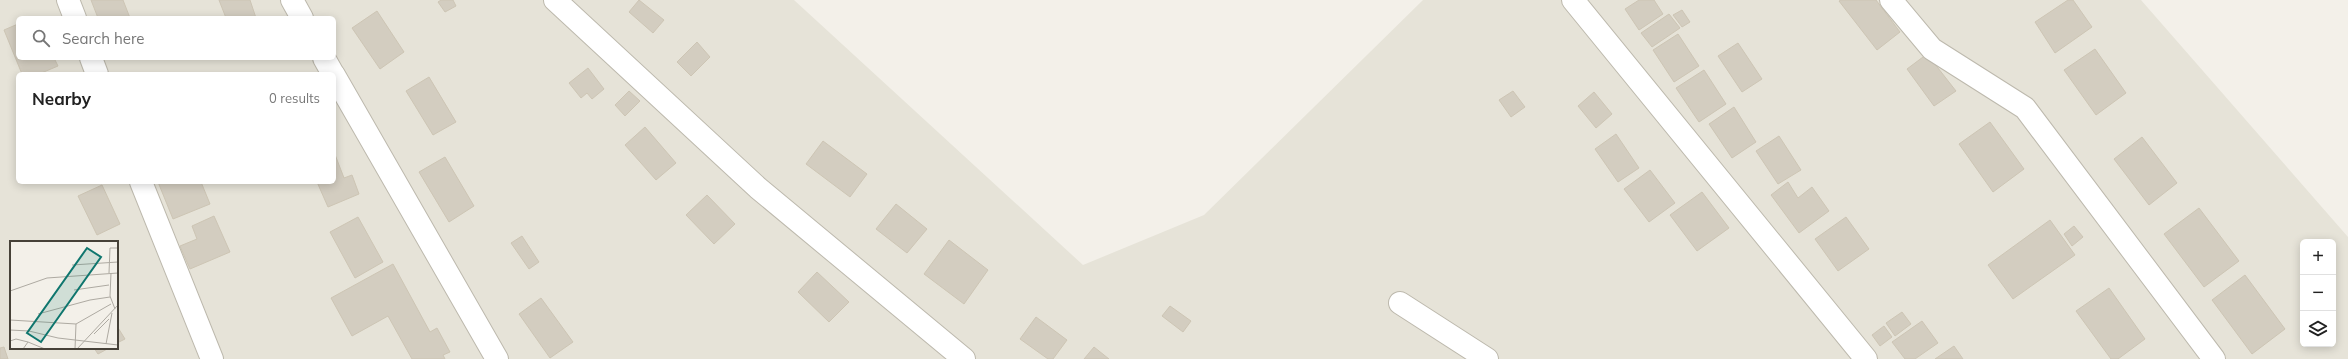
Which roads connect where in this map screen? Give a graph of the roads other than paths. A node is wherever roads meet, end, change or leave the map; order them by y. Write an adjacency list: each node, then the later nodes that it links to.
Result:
1 (68, 0): 6 (street)
2 (292, 0): 7 (street)
3 (555, 0): 17 (street)
4 (1573, 0): 19 (street)
5 (1891, 0): 20 (street)
6 (74, 16)
7 (301, 16)
8 (92, 60): 10 (street)
9 (325, 60): 11 (street)
10 (96, 72)
11 (332, 72)
12 (336, 78): 16 (street)
13 (142, 184): 15 (street)
14 (1400, 303): 18 (street)
15 (212, 359)
16 (497, 359)
17 (964, 359)
18 (1487, 359)
19 (1866, 359)
20 (2214, 359)

